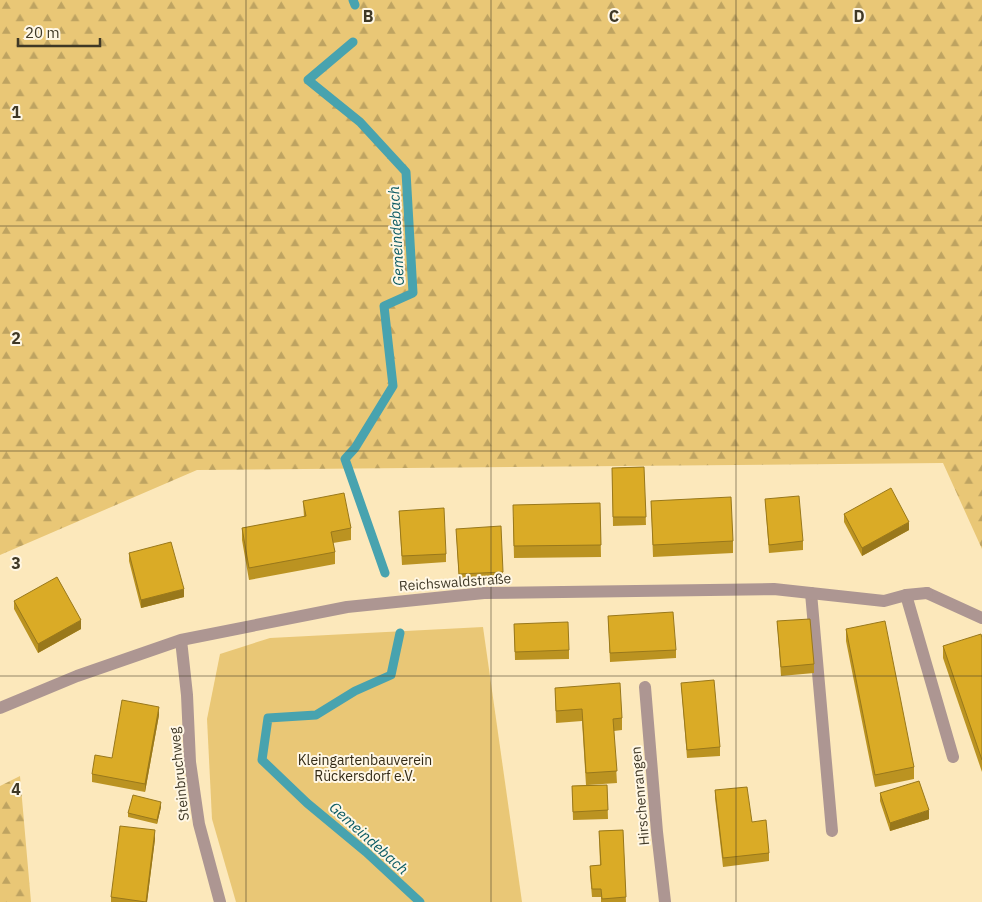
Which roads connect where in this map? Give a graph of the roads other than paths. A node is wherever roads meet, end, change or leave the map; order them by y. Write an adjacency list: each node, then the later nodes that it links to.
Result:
1 (810, 593): 2 (street, Reichswaldstraße); 4 (street, Reichswaldstraße); 8 (street)
2 (906, 595): 3 (street, Reichswaldstraße); 7 (street)
3 (982, 618)
4 (181, 640): 6 (street, Reichswaldstraße); 9 (street, Steinbruchweg)
5 (645, 687): 10 (street, Hirschenrangen)
6 (0, 708)
7 (953, 757)
8 (832, 831)
9 (220, 902)
10 (665, 902)

